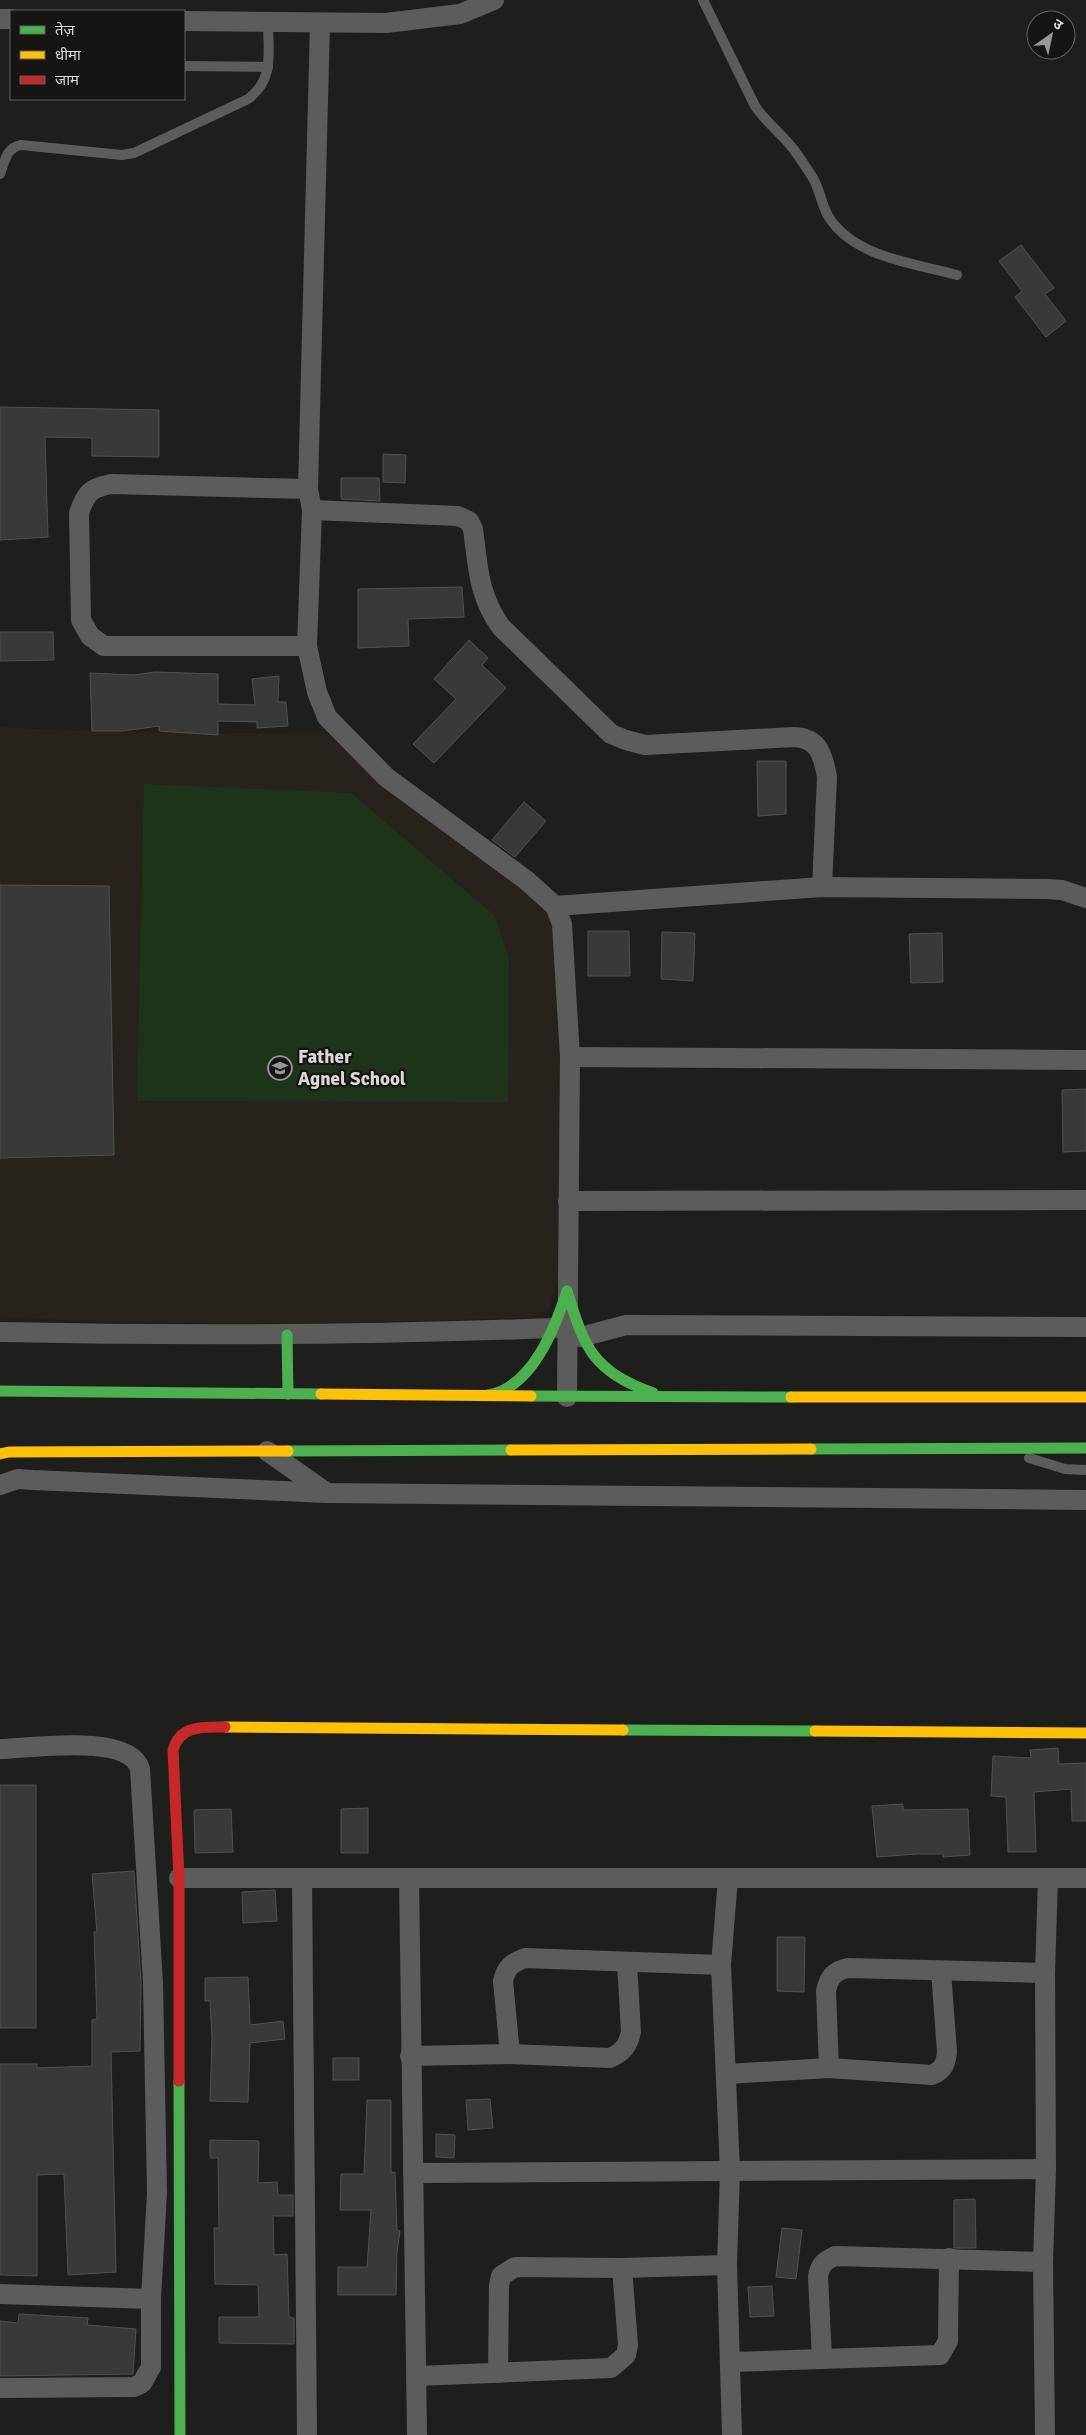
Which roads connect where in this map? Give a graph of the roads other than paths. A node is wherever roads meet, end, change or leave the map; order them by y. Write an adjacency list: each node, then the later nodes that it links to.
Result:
1 (494, 0): 3 (street)
2 (703, 0): 10 (lane)
3 (472, 4): 6 (street)
4 (185, 21): 5 (street)
5 (268, 22): 6 (street); 8 (lane)
6 (320, 23): 11 (street)
7 (185, 66): 8 (lane)
8 (268, 67): 9 (lane)
9 (0, 174)
10 (957, 275)
11 (308, 489): 12 (street); 13 (street)
12 (312, 510): 13 (street); 14 (street)
13 (307, 646): 16 (street)
14 (822, 887): 15 (street); 16 (street)
15 (1086, 898)
16 (555, 906): 17 (street)
17 (570, 1057): 18 (street); 20 (street)
18 (1086, 1060)
19 (1086, 1200): 20 (street)
20 (568, 1201): 21 (street)
21 (567, 1291): 23 (street); 26 (street); 30 (street)
22 (1086, 1327): 26 (street)
23 (555, 1328): 25 (street); 29 (street)
24 (0, 1332): 25 (street)
25 (287, 1335): 28 (street)
26 (581, 1337): 31 (street)
27 (1, 1386): 28 (street)
28 (288, 1394): 29 (street)
29 (471, 1396): 30 (street)
30 (567, 1397): 31 (street)
31 (666, 1397): 32 (street)
32 (1086, 1397)
33 (1086, 1448): 34 (street)
34 (996, 1449): 35 (street); 37 (lane)
35 (267, 1450): 36 (street); 39 (street)
36 (0, 1454)
37 (1086, 1470)
38 (0, 1485): 39 (street)
39 (327, 1492): 40 (street)
40 (1086, 1500)
41 (1086, 1733): 43 (street)
42 (0, 1749): 65 (street)
43 (179, 1878): 44 (street); 71 (street)
44 (302, 1878): 45 (street); 72 (street)
45 (409, 1878): 46 (street); 54 (street)
46 (728, 1878): 47 (street); 50 (street)
47 (1048, 1878): 48 (street); 52 (street)
48 (1086, 1878)
49 (627, 1962): 50 (street); 53 (street); 53 (street)
50 (721, 1965): 56 (street)
51 (941, 1971): 52 (street); 55 (street); 55 (street)
52 (1045, 1973): 57 (street)
53 (510, 2054): 54 (street)
54 (410, 2056): 59 (street)
55 (829, 2068): 56 (street)
56 (727, 2074): 58 (street)
57 (1046, 2169): 58 (street); 61 (street)
58 (730, 2171): 59 (street); 62 (street)
59 (413, 2173): 69 (street)
60 (949, 2258): 61 (street); 66 (street); 66 (street)
61 (1042, 2262): 75 (street)
62 (727, 2265): 63 (street); 67 (street)
63 (622, 2268): 68 (street); 68 (street)
64 (0, 2294): 65 (street)
65 (152, 2299): 70 (street)
66 (822, 2359): 67 (street)
67 (731, 2362): 74 (street)
68 (498, 2373): 69 (street)
69 (416, 2376): 73 (street)
70 (0, 2388)
71 (180, 2435)
72 (307, 2435)
73 (417, 2435)
74 (732, 2435)
75 (1045, 2435)

